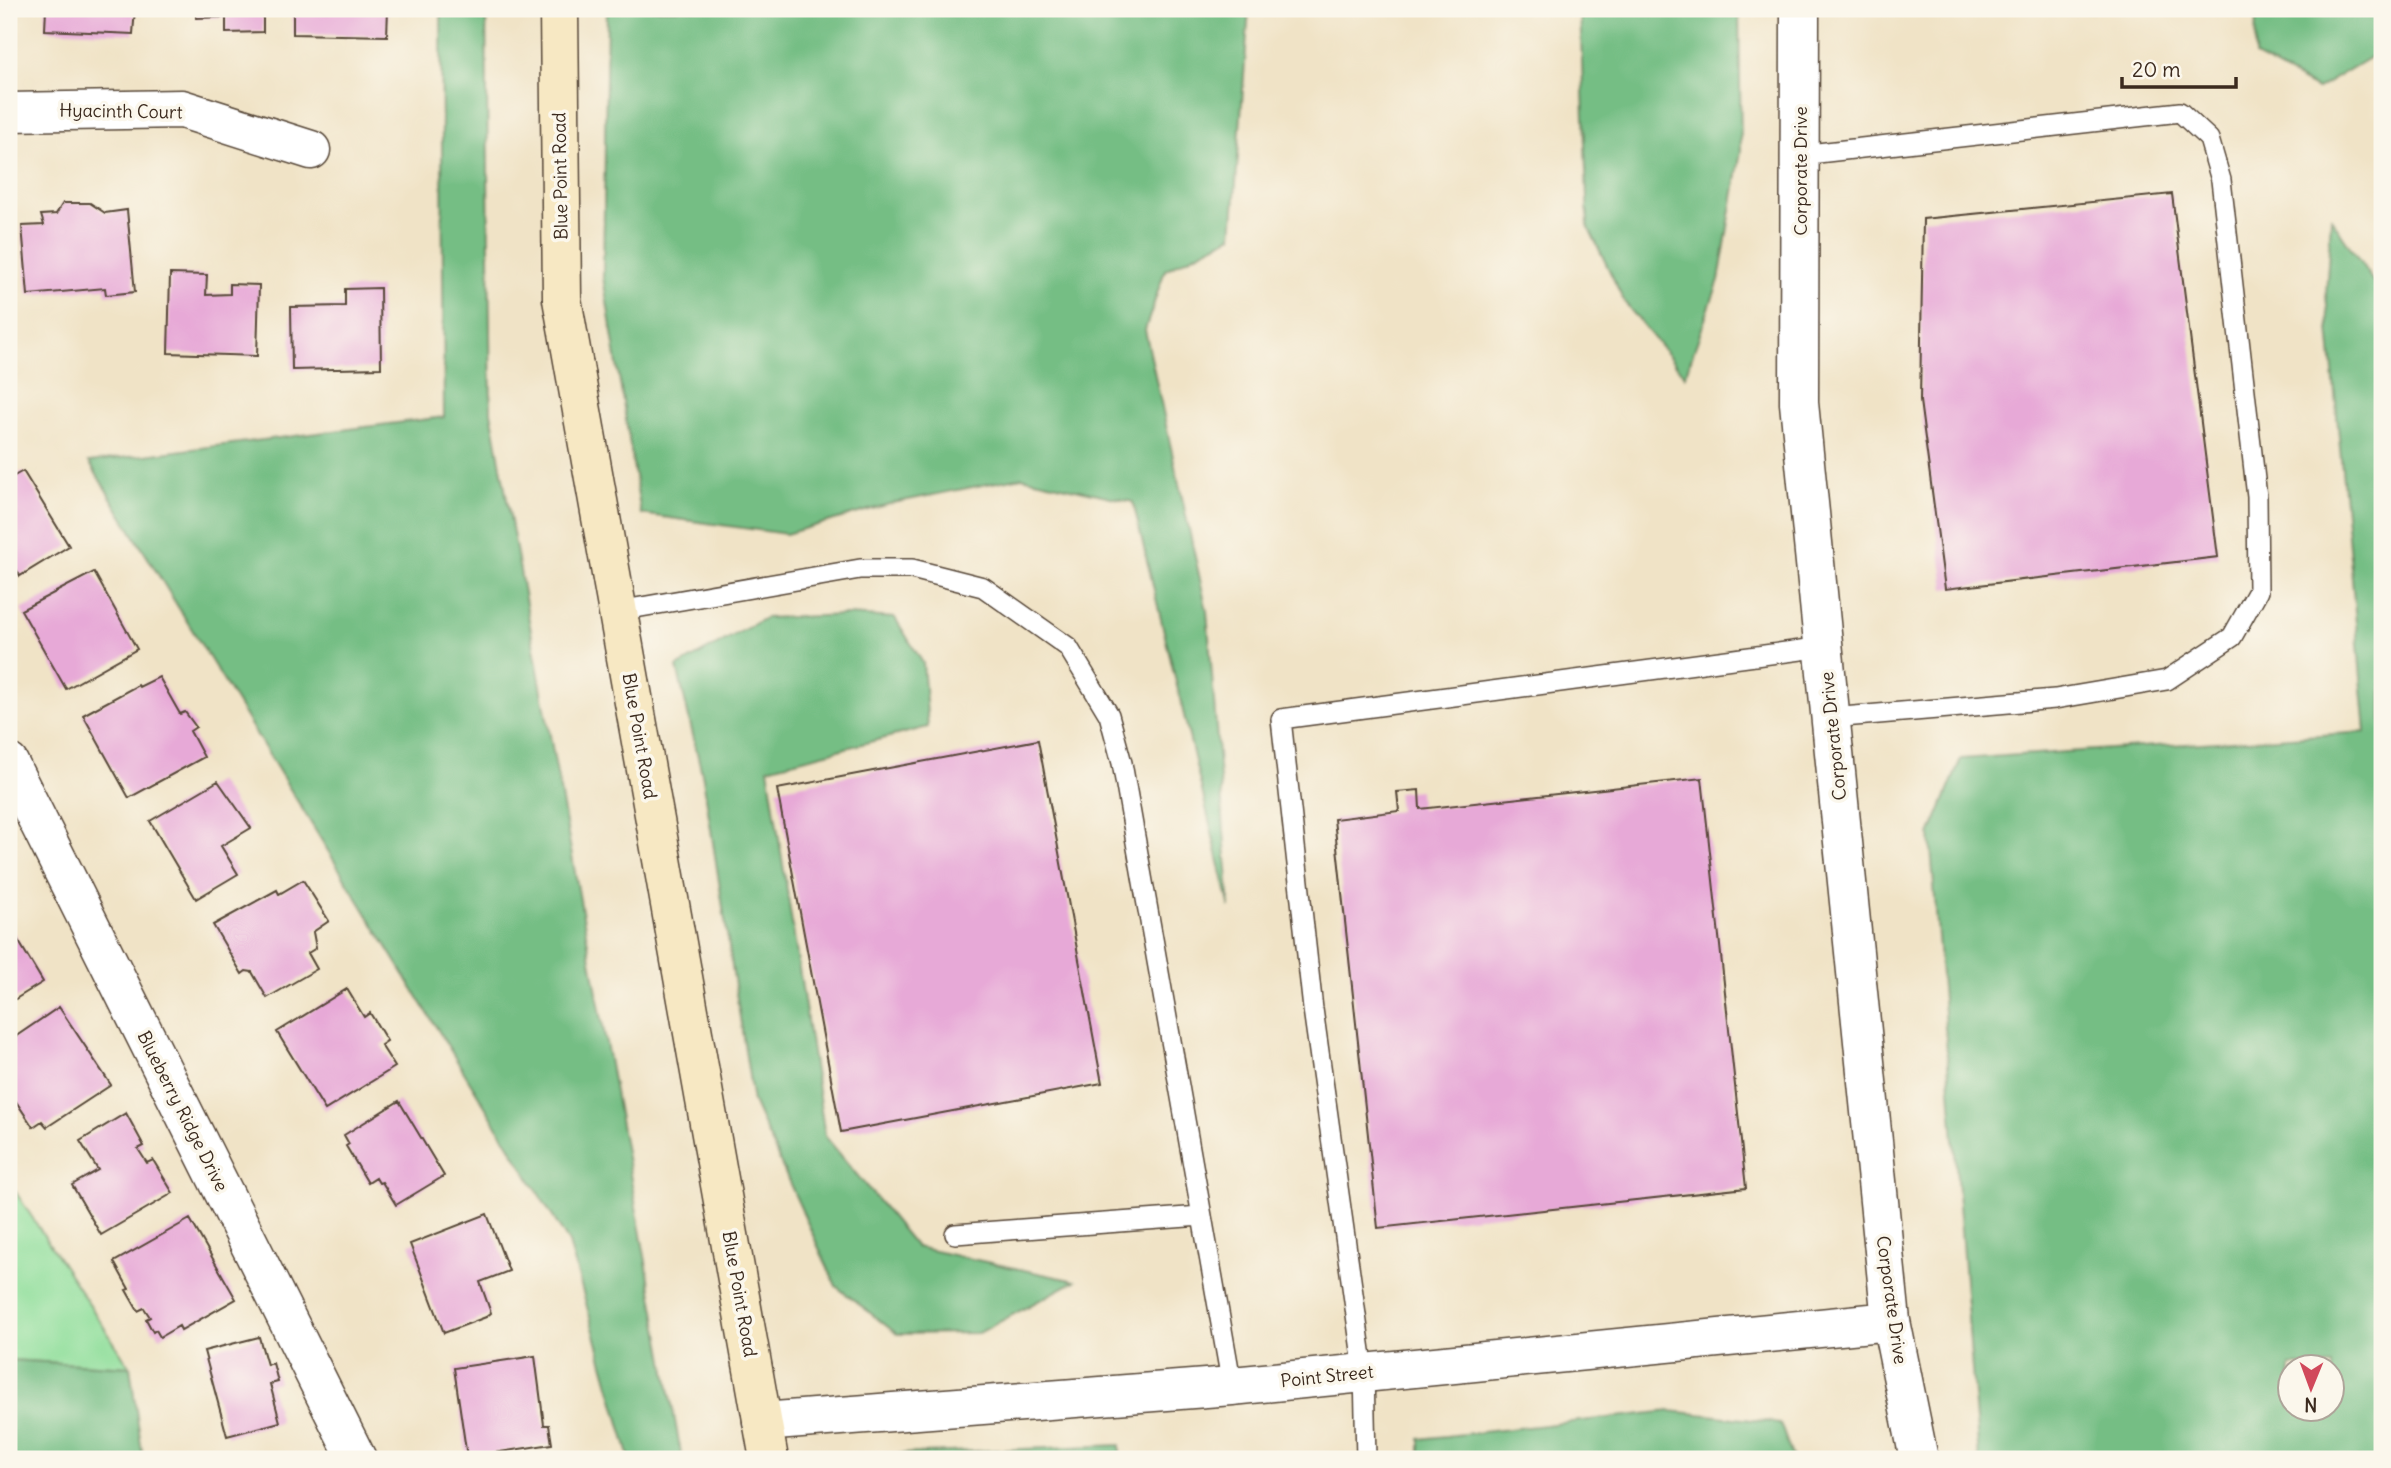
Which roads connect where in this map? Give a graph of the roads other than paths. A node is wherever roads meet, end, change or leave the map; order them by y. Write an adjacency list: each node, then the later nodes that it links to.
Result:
1 (559, 9): 6 (street, Blue Point Road)
2 (1800, 9): 5 (street, Corporate Drive)
3 (9, 111): 4 (street, Hyacinth Court)
4 (311, 150)
5 (1800, 155): 7 (street, Corporate Drive); 8 (lane)
6 (618, 611): 10 (lane); 15 (street, Blue Point Road)
7 (1824, 647): 8 (street, Corporate Drive); 13 (lane)
8 (1831, 718): 12 (street, Corporate Drive)
9 (9, 763): 16 (street, Blueberry Ridge Drive)
10 (1201, 1216): 11 (lane); 14 (lane)
11 (955, 1234)
12 (1891, 1321): 13 (street, Point Street); 19 (street, Corporate Drive)
13 (1364, 1372): 14 (street, Point Street); 18 (lane)
14 (1232, 1386): 15 (street, Point Street)
15 (762, 1422): 17 (street, Blue Point Road)
16 (357, 1459)
17 (769, 1459)
18 (1366, 1459)
19 (1919, 1459)

